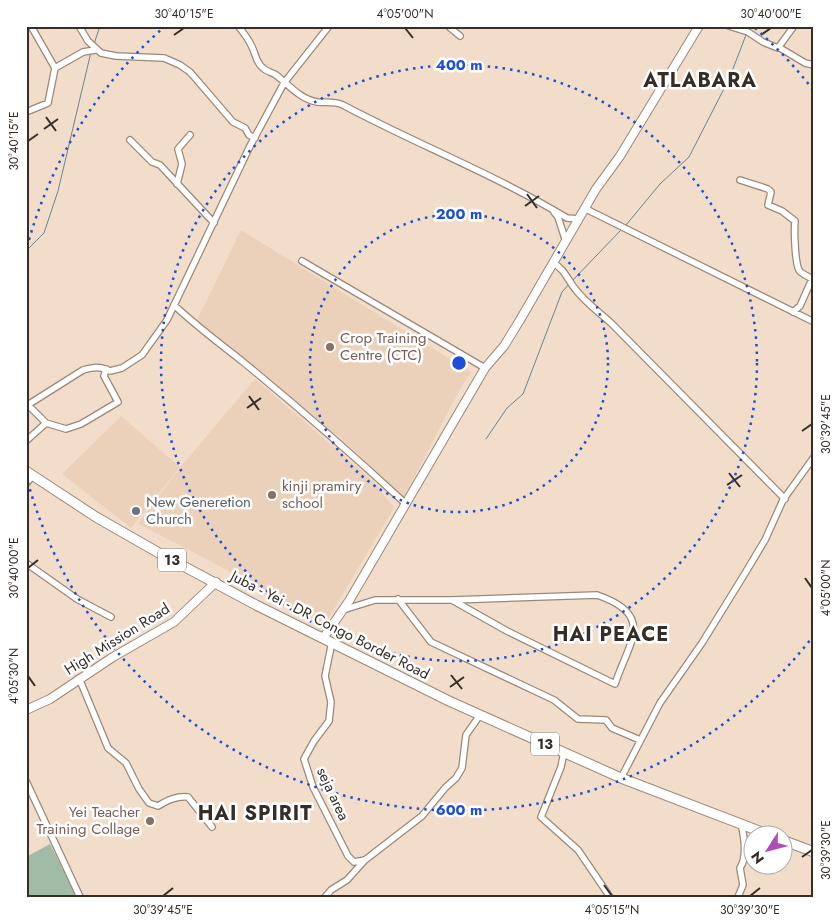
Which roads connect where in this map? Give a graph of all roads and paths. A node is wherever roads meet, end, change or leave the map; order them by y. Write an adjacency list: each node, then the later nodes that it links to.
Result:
1 (31, 26): 13 (street)
2 (80, 26): 11 (street)
3 (238, 26): 14 (street)
4 (329, 26): 14 (street)
5 (448, 26): 9 (street)
6 (699, 26): 21 (street)
7 (729, 26): 10 (street)
8 (794, 26): 10 (street)
9 (460, 36)
10 (780, 48): 12 (street)
11 (95, 50): 13 (street); 17 (street)
12 (814, 65)
13 (55, 68): 15 (street)
14 (284, 83): 17 (street); 22 (street)
15 (26, 112)
16 (190, 135): 20 (street)
17 (255, 138): 24 (street)
18 (130, 140): 20 (street)
19 (740, 180): 29 (street)
20 (177, 184): 24 (street)
21 (586, 209): 23 (street); 29 (street)
22 (552, 210): 23 (street); 25 (street)
23 (579, 219): 25 (street)
24 (214, 223): 28 (street)
25 (566, 242): 27 (street)
26 (302, 261): 31 (street)
27 (553, 263): 31 (street); 39 (street)
28 (174, 305): 32 (street); 40 (street)
29 (793, 312): 30 (street)
30 (814, 322)
31 (485, 368): 40 (street)
32 (106, 369): 33 (street); 34 (street)
33 (27, 406): 34 (street)
34 (46, 423): 35 (street)
35 (26, 441)
36 (814, 457): 39 (street)
37 (29, 473): 38 (street); 42 (main road, Juba - Yei - DR Congo Border Road / 13)
38 (26, 484)
39 (785, 499): 51 (street)
40 (406, 504): 45 (street)
41 (26, 563): 46 (street)
42 (216, 582): 47 (main road, Juba - Yei - DR Congo Border Road / 13); 48 (street, High Mission Road)
43 (398, 599): 44 (street); 45 (street); 51 (street)
44 (452, 600): 44 (street)
45 (343, 610): 47 (street)
46 (111, 617)
47 (328, 640): 50 (main road, Juba - Yei - DR Congo Border Road / 13); 60 (street, seja area)
48 (79, 678): 49 (street, High Mission Road); 57 (street)
49 (26, 710)
50 (480, 715): 52 (main road, Juba - Yei - DR Congo Border Road / 13); 60 (street)
51 (640, 740): 53 (street)
52 (564, 752): 53 (main road, Juba - Yei - DR Congo Border Road / 13); 63 (street)
53 (621, 778): 55 (main road, Juba - Yei - DR Congo Border Road / 13)
54 (26, 780): 61 (street)
55 (741, 823): 56 (main road, Juba - Yei - DR Congo Border Road / 13); 64 (street)
56 (748, 826)
57 (212, 827)
58 (792, 844): 59 (main road)
59 (814, 852)
60 (365, 860): 62 (street)
61 (80, 897)
62 (325, 897)
63 (610, 897)
64 (738, 897)

